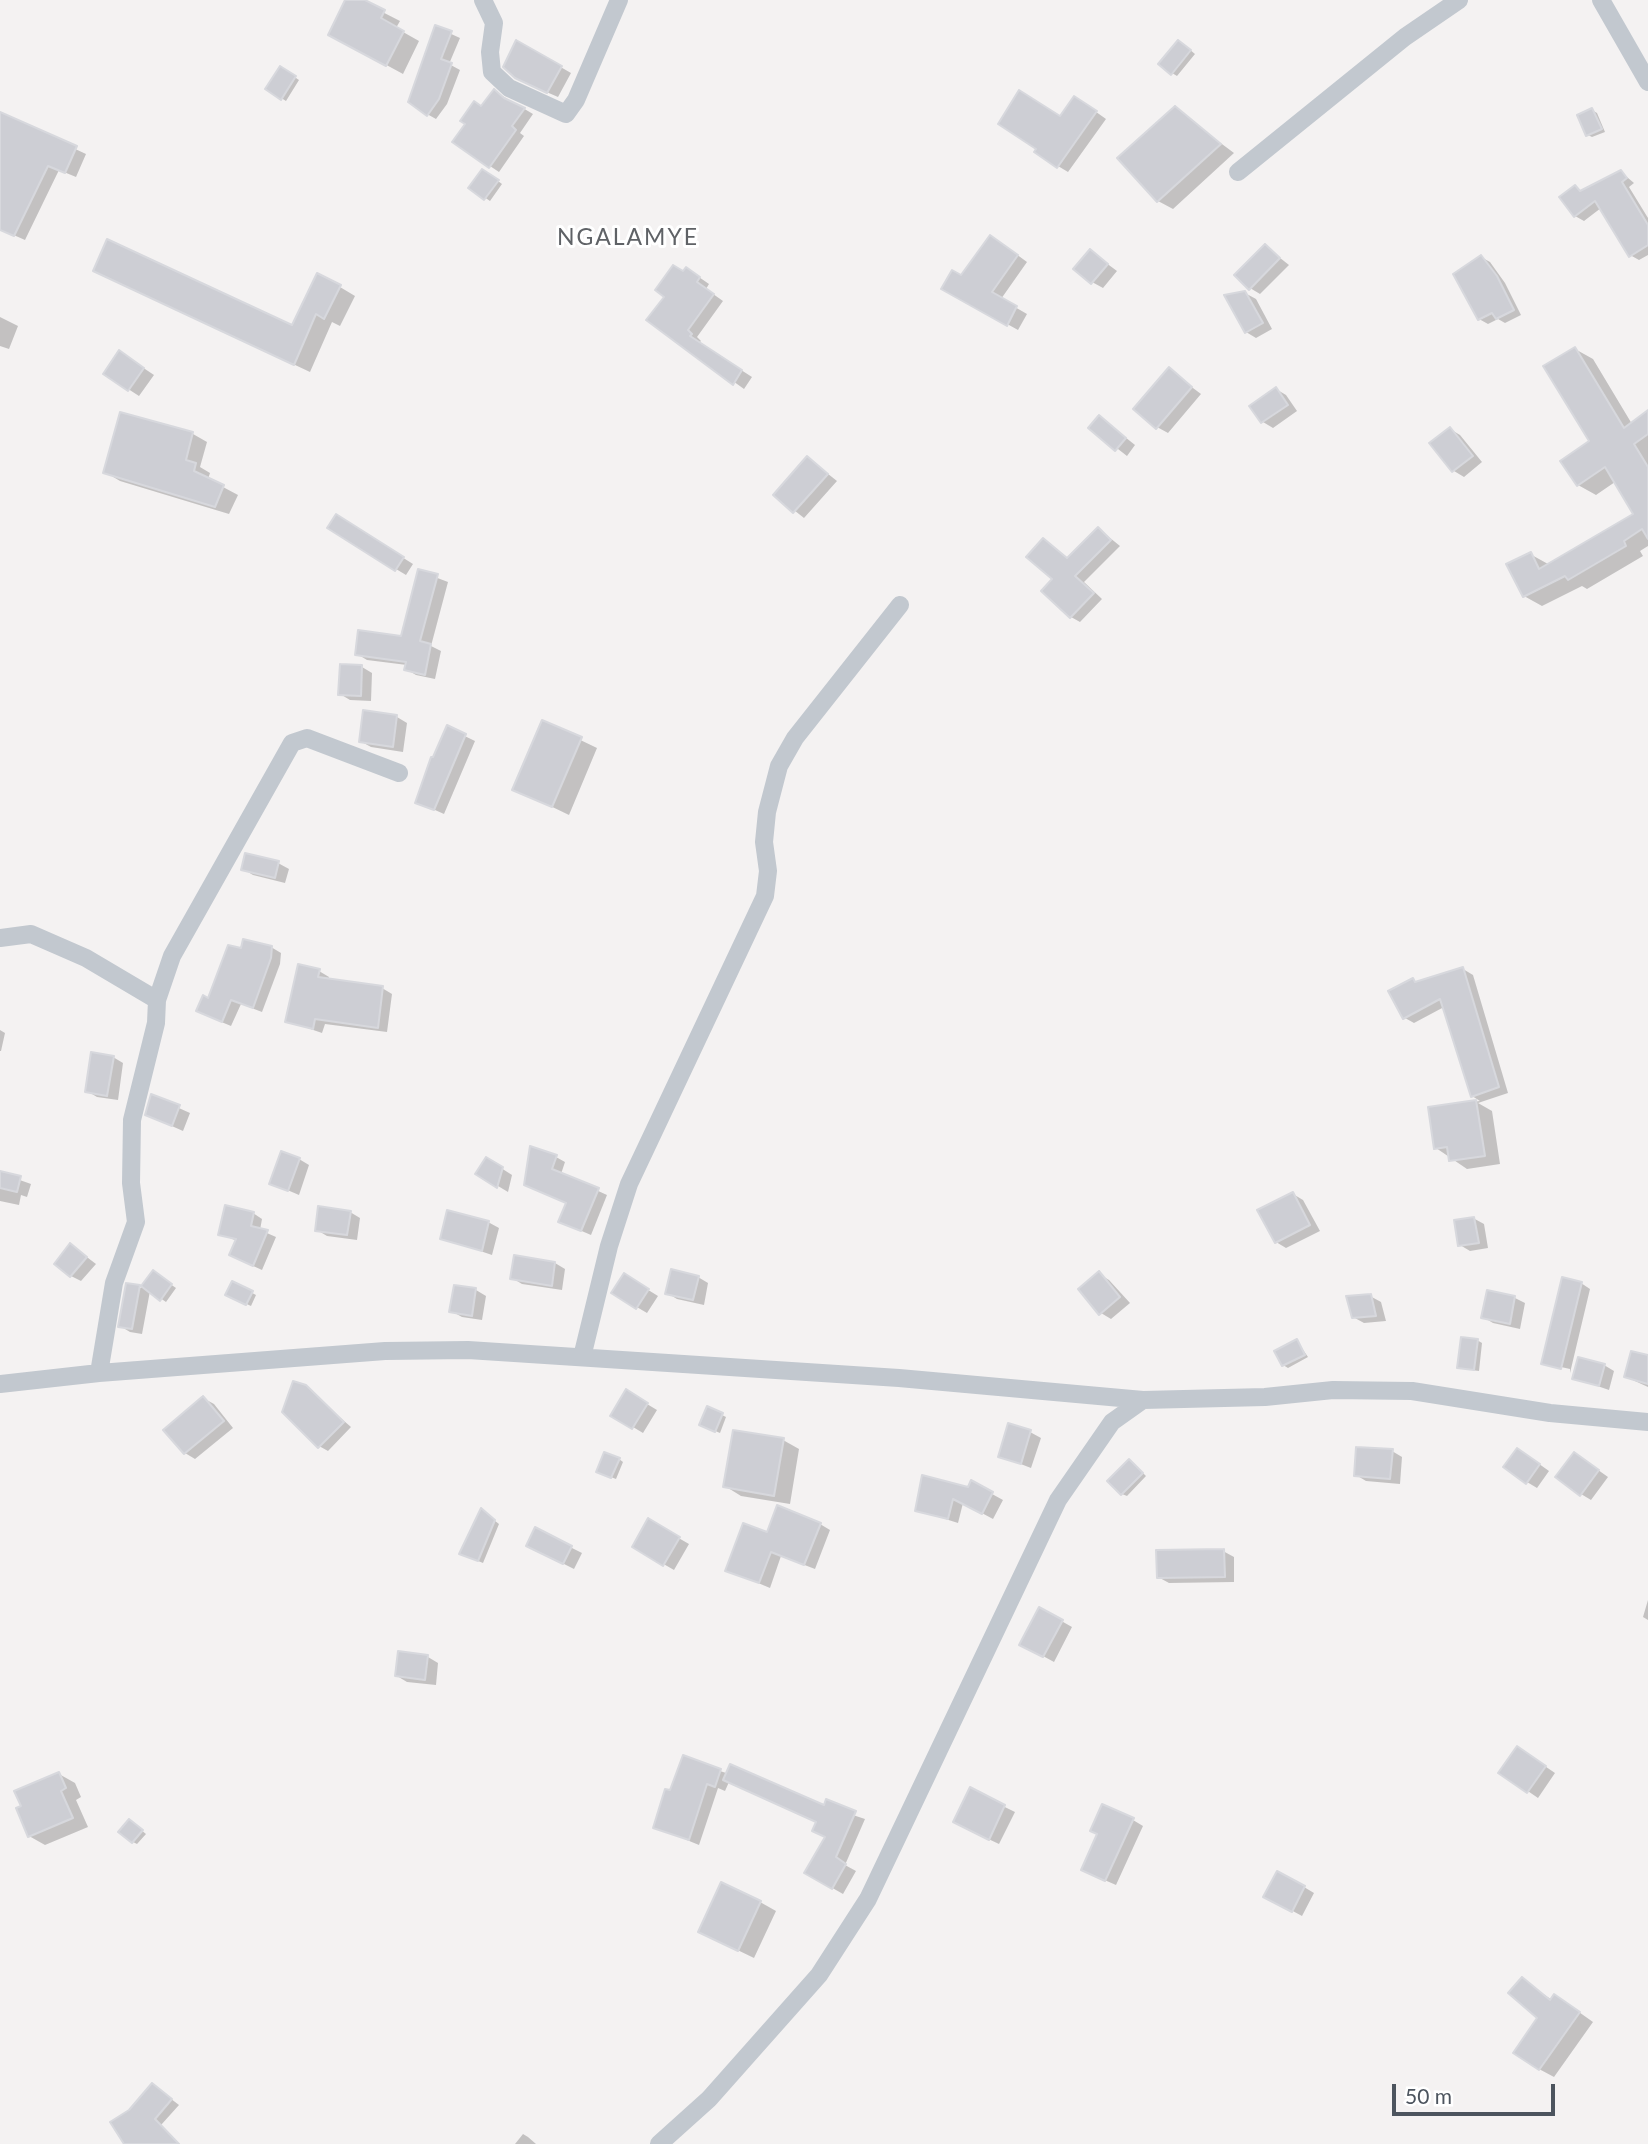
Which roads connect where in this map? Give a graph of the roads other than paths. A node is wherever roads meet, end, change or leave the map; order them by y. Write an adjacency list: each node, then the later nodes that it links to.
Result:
1 (483, 0): 2 (street)
2 (619, 0)
3 (1459, 0): 6 (street)
4 (1601, 0): 5 (street)
5 (1648, 82)
6 (1238, 172)
7 (900, 605): 11 (street)
8 (399, 774): 10 (street)
9 (0, 938): 10 (street)
10 (157, 1000): 12 (street)
11 (582, 1357): 12 (street); 14 (street)
12 (99, 1373): 13 (street)
13 (0, 1384)
14 (1143, 1400): 15 (street); 16 (street)
15 (1648, 1422)
16 (659, 2144)

